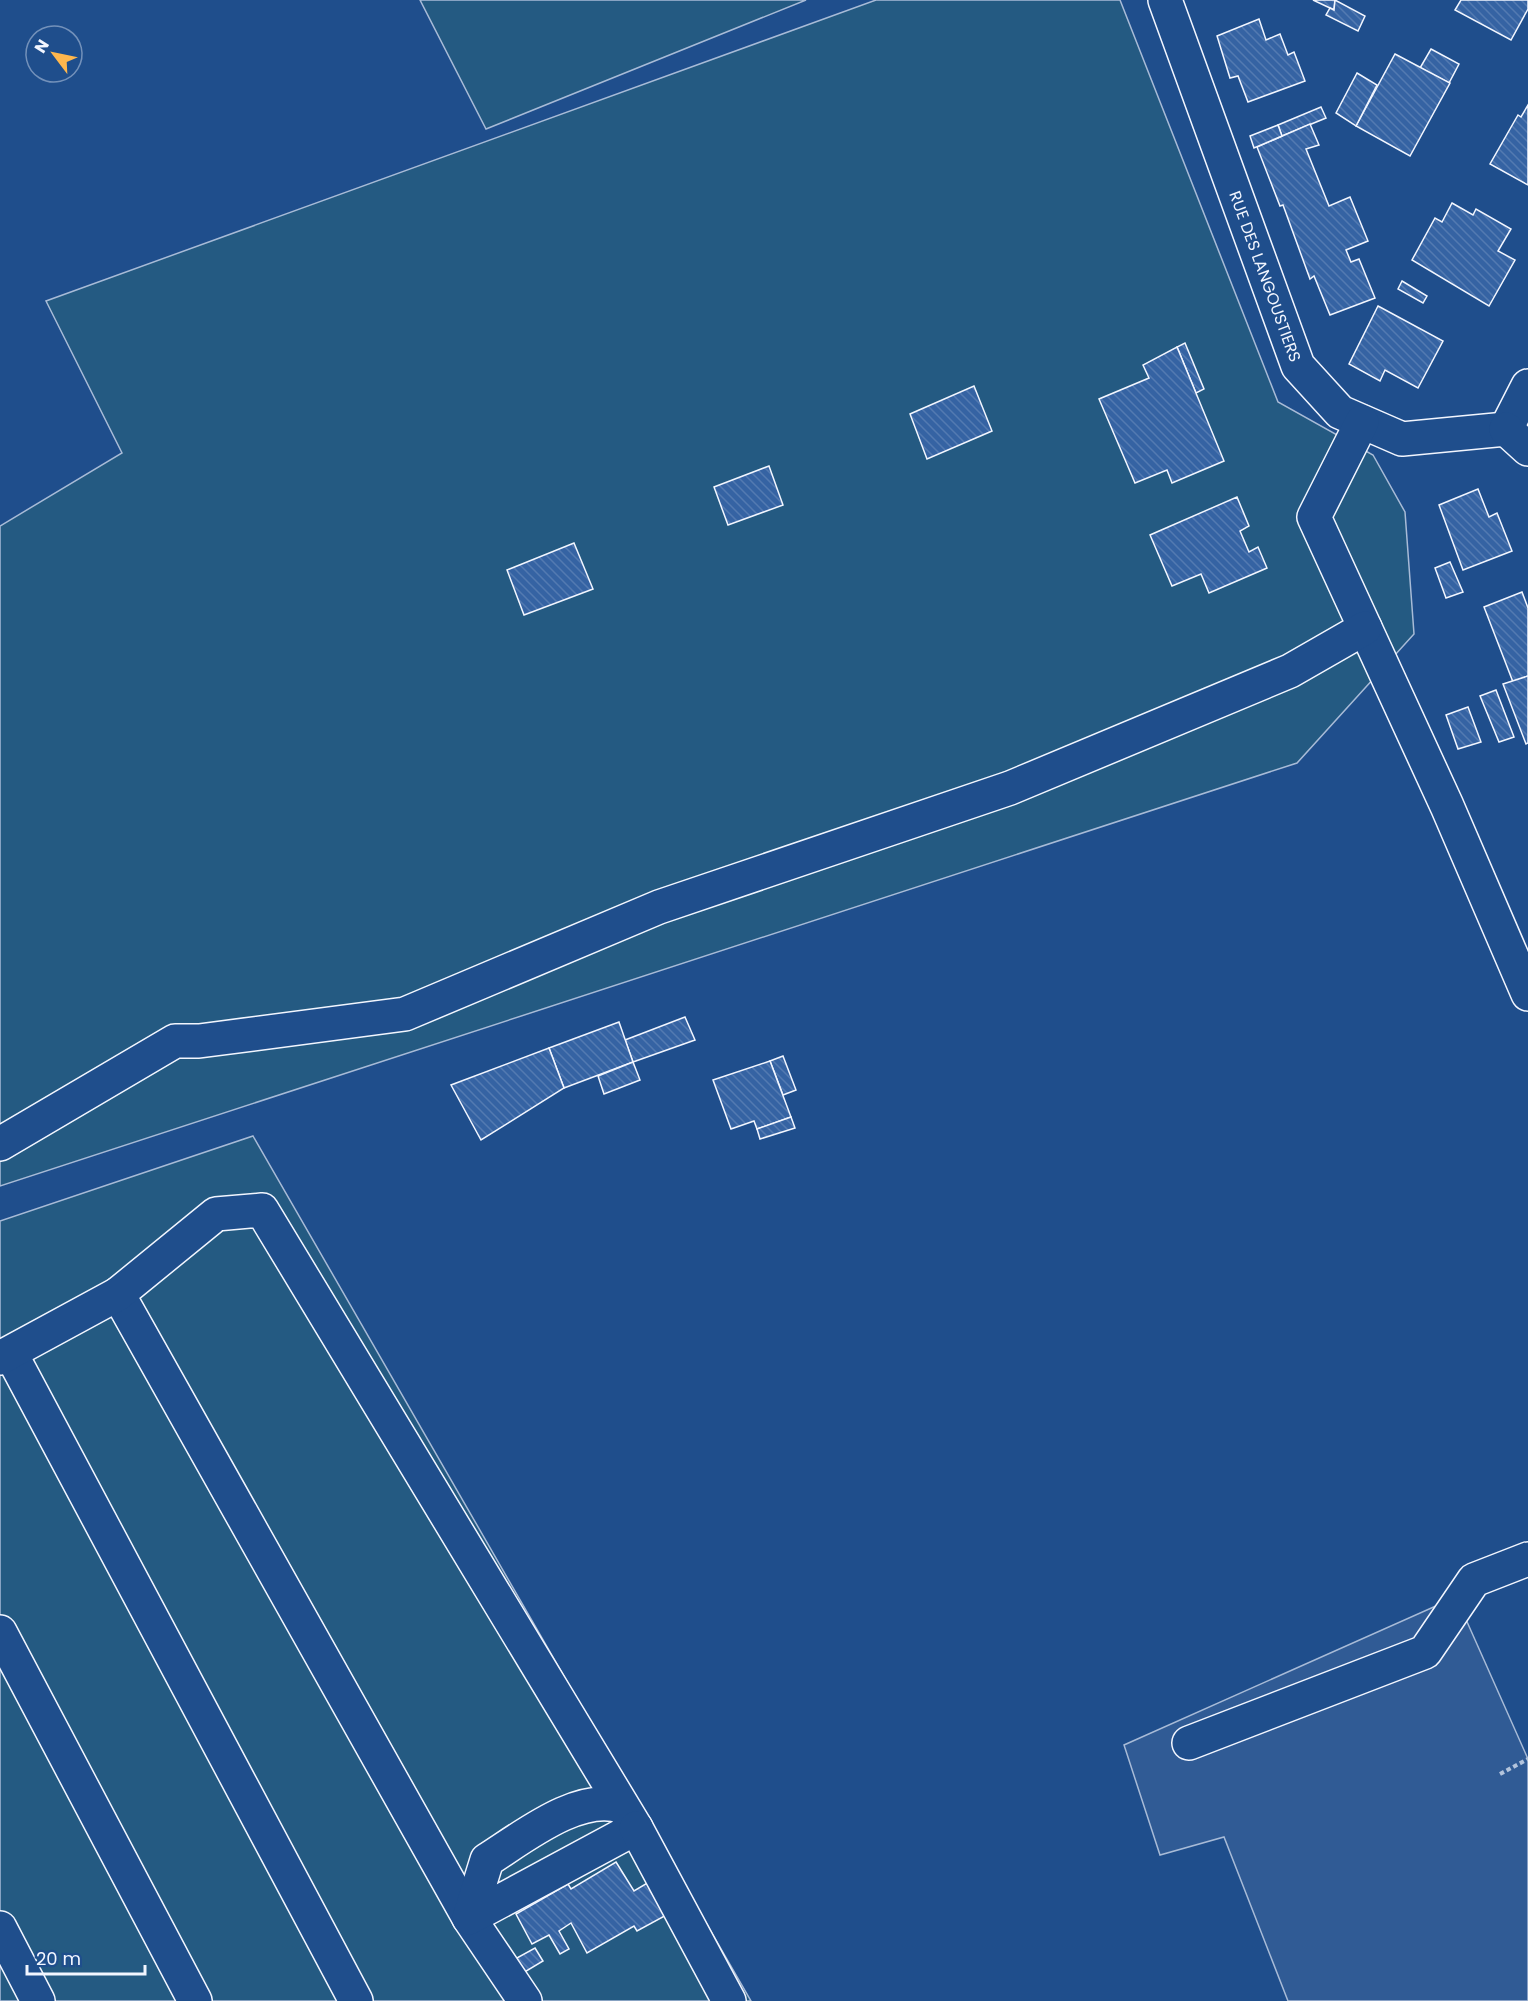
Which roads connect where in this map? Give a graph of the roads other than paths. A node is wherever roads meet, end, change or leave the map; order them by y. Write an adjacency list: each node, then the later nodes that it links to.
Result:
1 (1165, 0): 3 (street, RUE DES LANGOUSTIERS)
2 (1528, 386): 4 (street)
3 (1362, 422): 4 (street, RUE DES LANGOUSTIERS); 5 (street)
4 (1517, 439)
5 (1365, 628): 6 (street); 7 (street)
6 (1528, 994)
7 (0, 1144)
8 (118, 1294): 9 (street); 13 (street); 14 (street)
9 (6, 1356): 18 (street)
10 (1528, 1559): 12 (street)
11 (0, 1632): 17 (street)
12 (1189, 1743)
13 (629, 1817): 14 (street); 14 (street); 20 (street)
14 (469, 1918): 19 (street)
15 (0, 1928): 16 (street)
16 (38, 2001)
17 (195, 2001)
18 (356, 2001)
19 (525, 2001)
20 (729, 2001)

